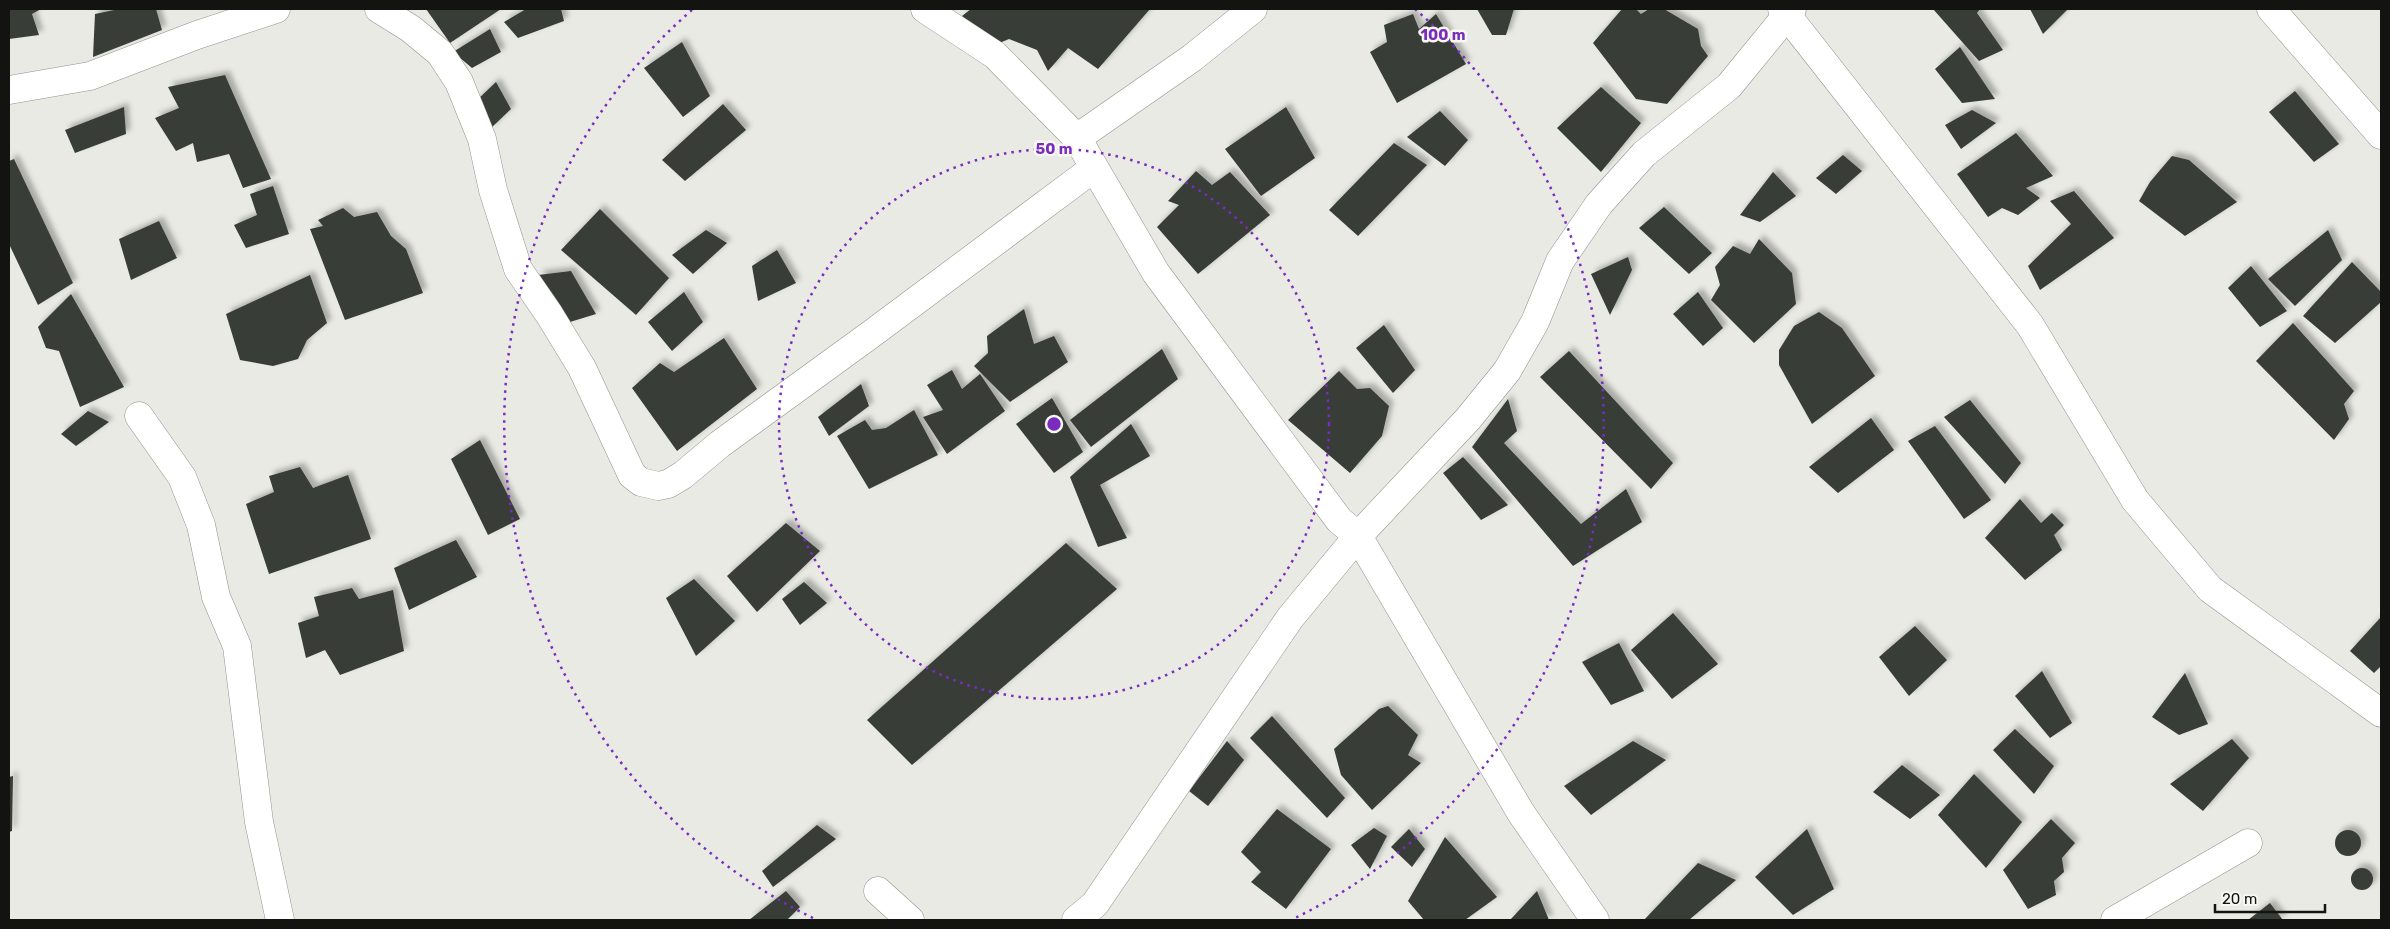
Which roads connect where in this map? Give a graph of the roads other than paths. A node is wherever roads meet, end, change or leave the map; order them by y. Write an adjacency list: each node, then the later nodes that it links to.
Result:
1 (276, 9): 7 (street)
2 (378, 9): 10 (street)
3 (924, 9): 9 (street)
4 (1253, 9): 9 (street)
5 (2271, 9): 8 (street)
6 (1787, 11): 12 (street); 13 (street)
7 (9, 90)
8 (2381, 136)
9 (1077, 138): 10 (street)
10 (1094, 168): 12 (street)
11 (139, 416): 16 (street)
12 (1358, 536): 18 (street); 19 (street)
13 (2381, 713)
14 (2248, 843): 20 (street)
15 (878, 891): 17 (street)
16 (280, 920)
17 (910, 920)
18 (1076, 920)
19 (1595, 920)
20 (2115, 920)

